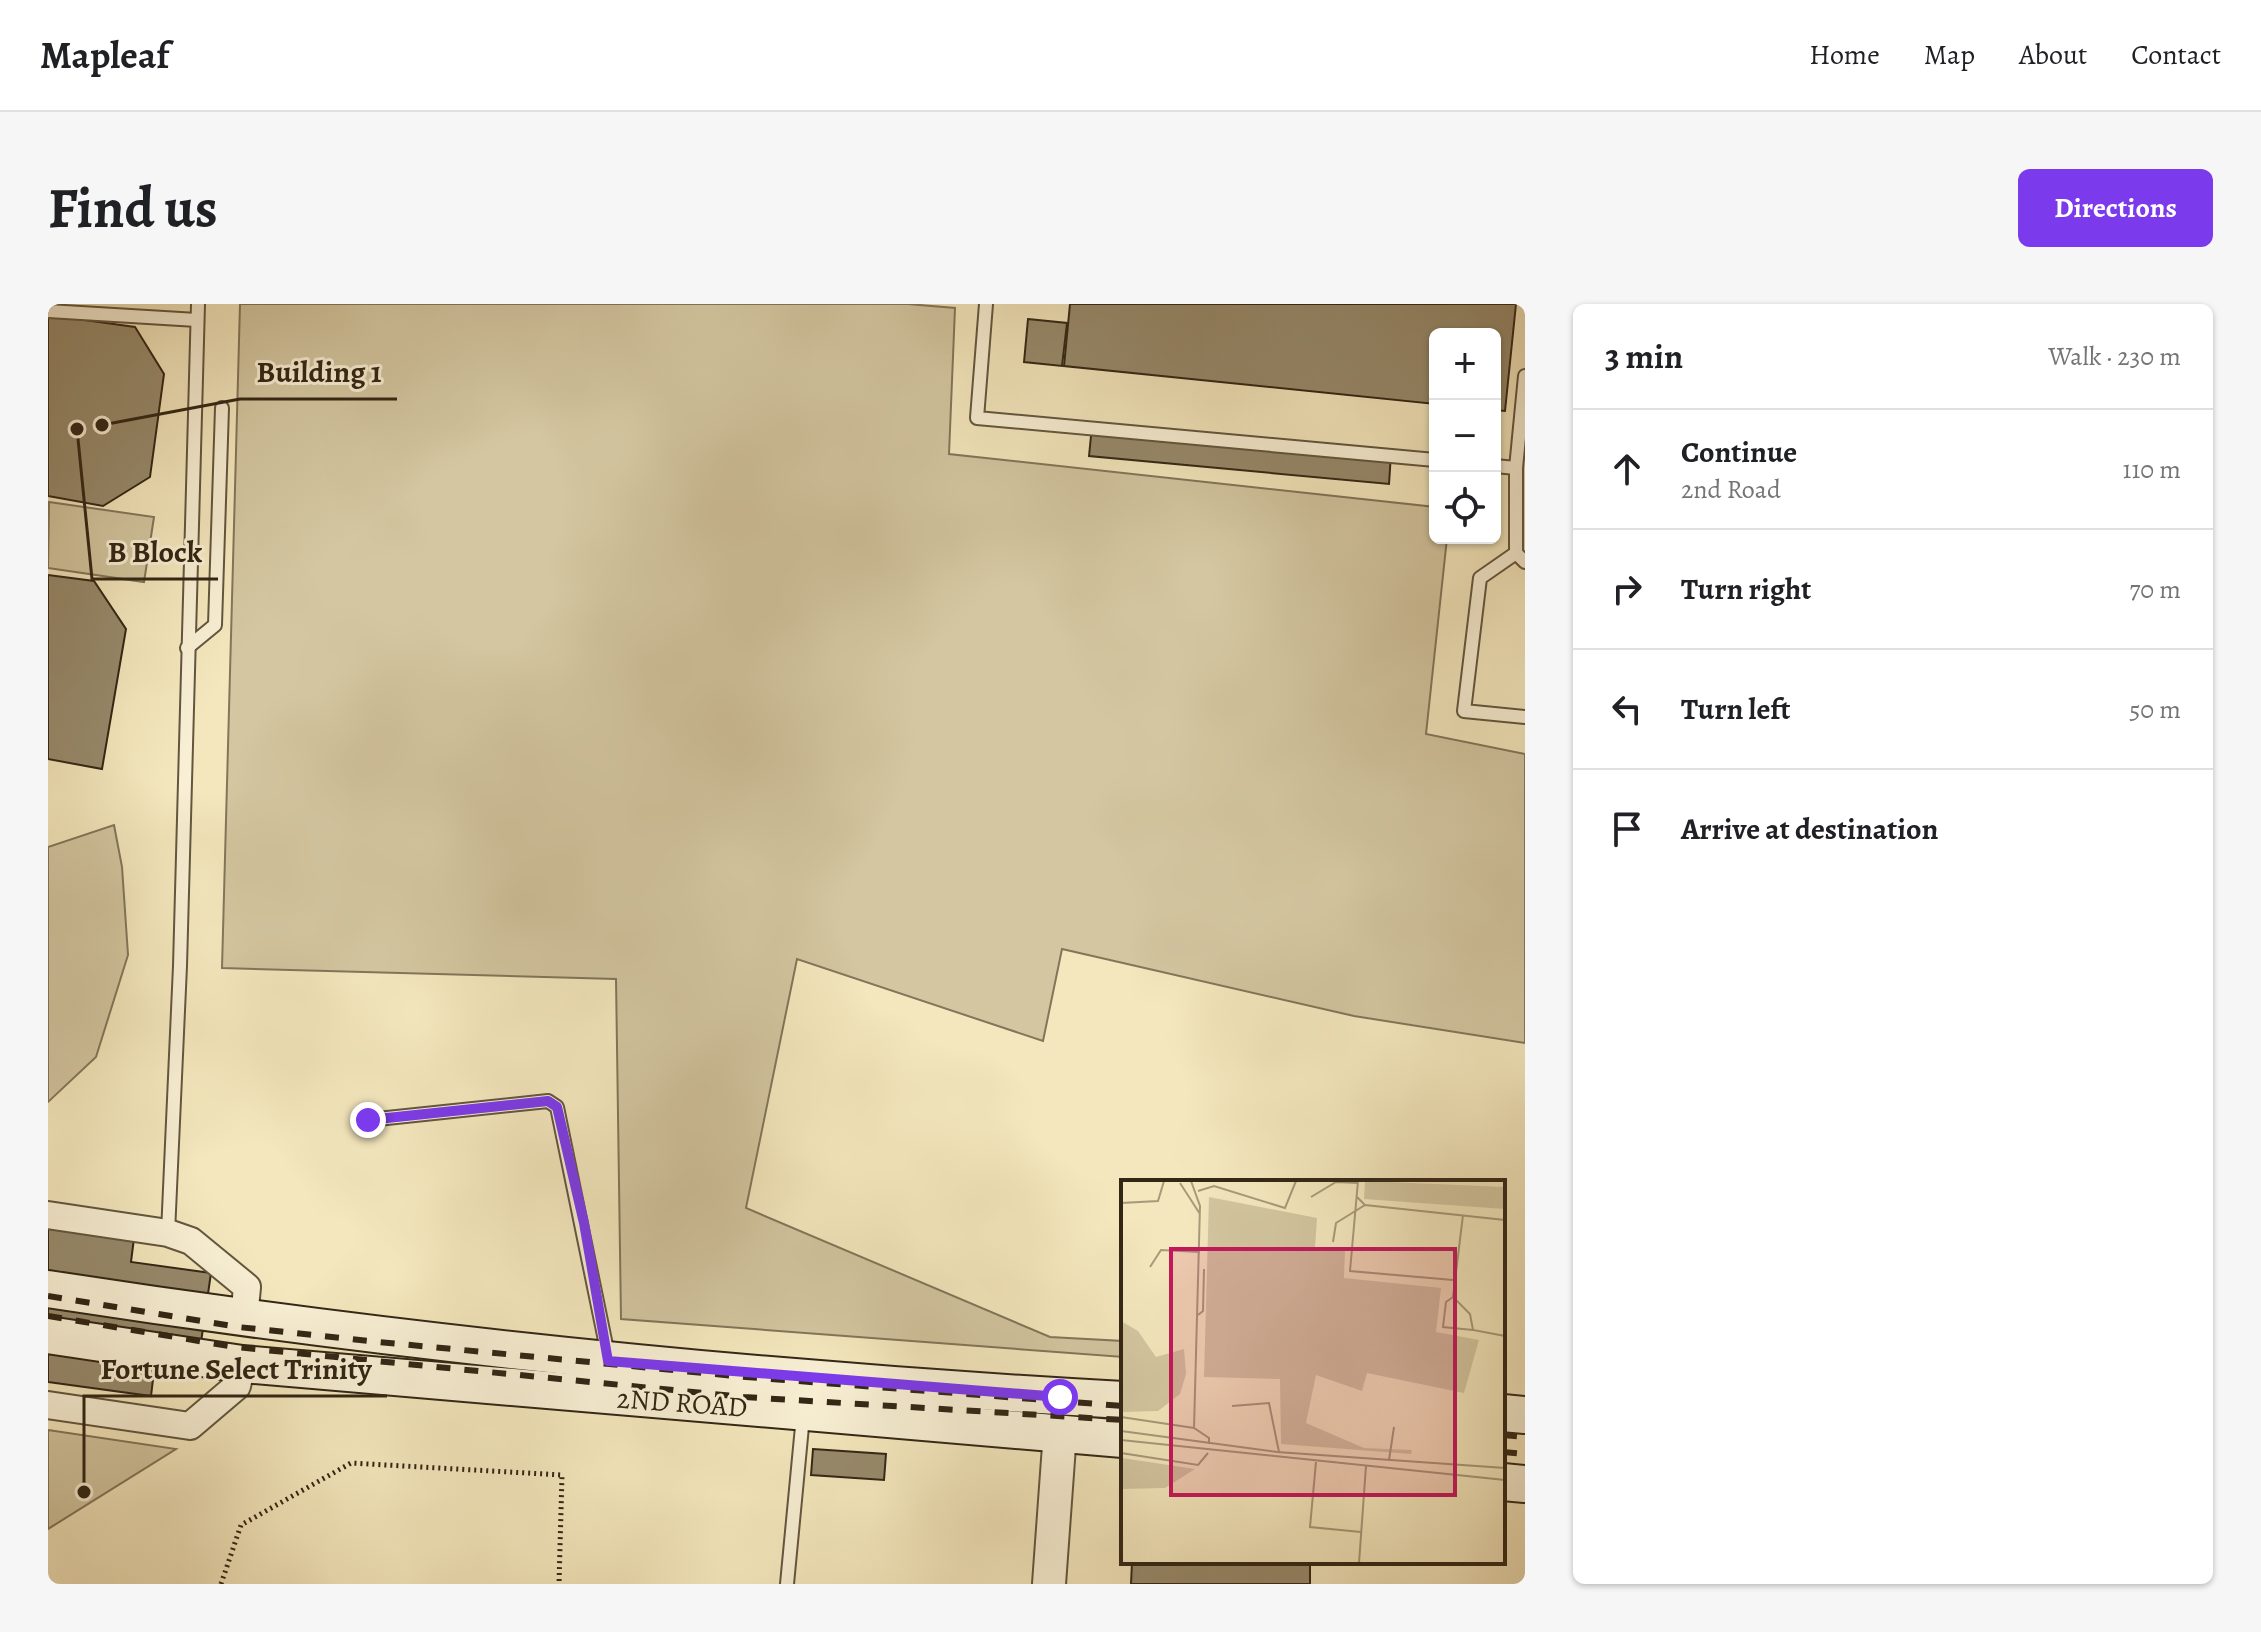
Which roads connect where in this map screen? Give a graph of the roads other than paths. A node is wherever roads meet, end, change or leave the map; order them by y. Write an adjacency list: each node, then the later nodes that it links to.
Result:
1 (198, 304): 4 (lane)
2 (986, 304): 7 (lane)
3 (48, 311): 4 (lane)
4 (197, 320): 11 (lane)
5 (1525, 376): 9 (lane)
6 (222, 408): 11 (lane)
7 (1429, 459)
8 (1501, 467): 9 (lane)
9 (1516, 468): 10 (lane)
10 (1520, 558): 12 (lane)
11 (187, 648): 15 (lane)
12 (1525, 717)
13 (368, 1120): 19 (lane)
14 (48, 1215): 15 (street)
15 (168, 1233): 17 (street)
16 (48, 1289): 17 (main road, 2ND ROAD)
17 (244, 1319): 19 (main road, 2ND ROAD)
18 (48, 1335): 20 (main road, 2ND ROAD)
19 (608, 1361): 21 (main road, 2ND ROAD)
20 (242, 1364): 22 (street); 23 (main road, 2ND ROAD)
21 (1121, 1400)
22 (48, 1405)
23 (804, 1411): 26 (main road, 2ND ROAD); 30 (lane)
24 (1505, 1413): 25 (main road)
25 (1525, 1415)
26 (1060, 1432): 27 (main road, 2ND ROAD); 31 (street)
27 (1121, 1439)
28 (1505, 1482): 29 (main road)
29 (1525, 1484)
30 (787, 1584)
31 (1049, 1584)

